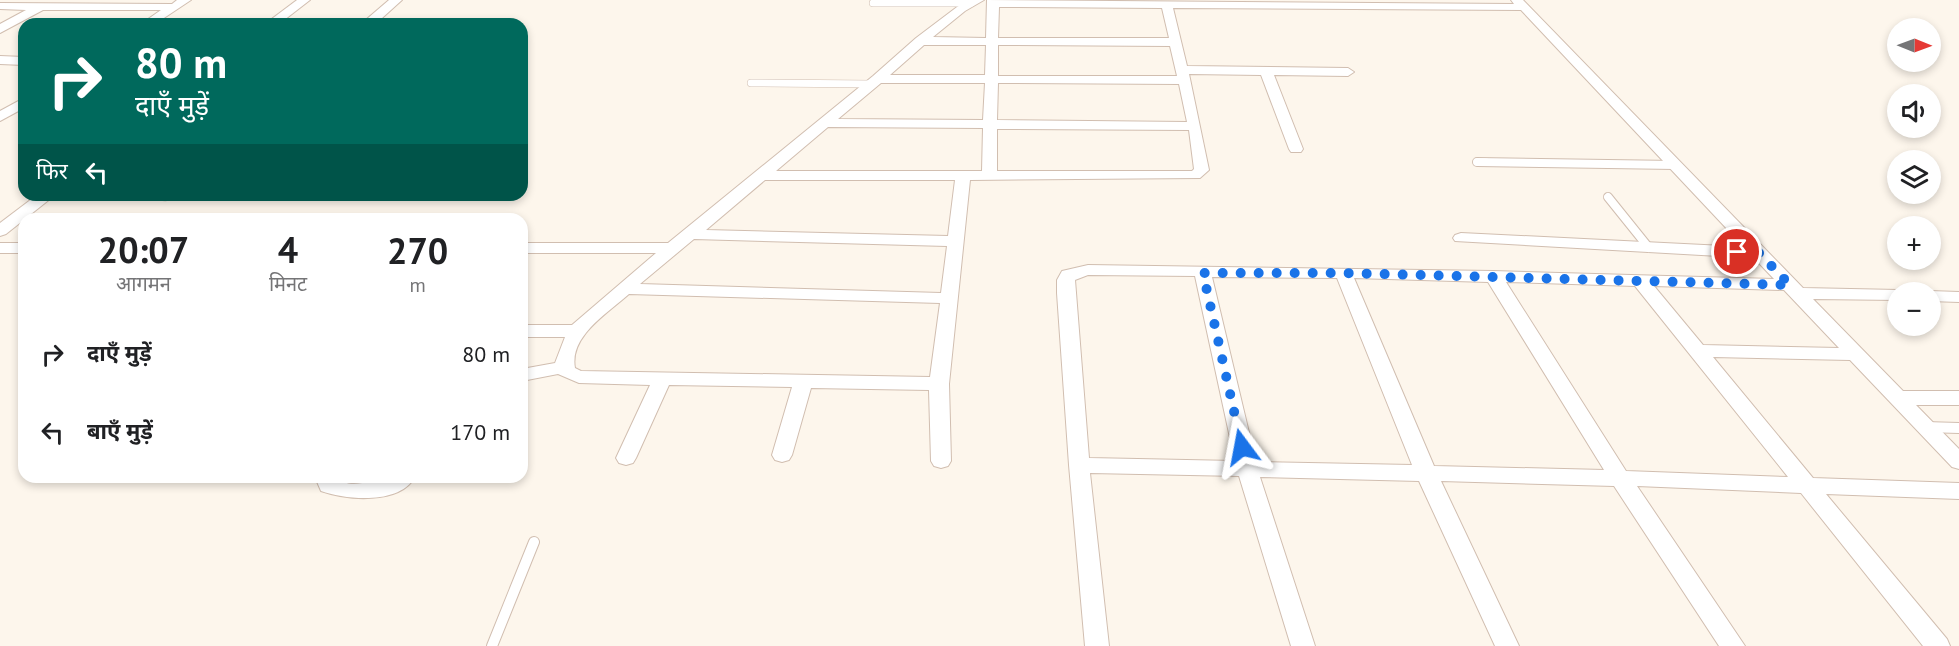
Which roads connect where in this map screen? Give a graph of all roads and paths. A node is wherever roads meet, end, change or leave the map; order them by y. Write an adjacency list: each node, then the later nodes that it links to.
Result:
1 (71, 0): 13 (street)
2 (185, 0): 14 (street)
3 (304, 0): 17 (street)
4 (396, 0): 18 (street)
5 (975, 2): 8 (lane); 21 (street)
6 (993, 2): 10 (street); 22 (street)
7 (1234, 2): 9 (street); 10 (street)
8 (873, 3)
9 (1521, 3): 39 (street)
10 (1167, 5): 23 (street)
11 (0, 6): 12 (street)
12 (40, 6): 13 (street); 15 (street)
13 (60, 6): 14 (street)
14 (173, 7): 16 (street)
15 (19, 18)
16 (156, 18)
17 (279, 18)
18 (375, 18)
19 (18, 19): 20 (street)
20 (0, 29)
21 (920, 41): 22 (street); 30 (street)
22 (993, 41): 23 (street); 29 (street)
23 (1176, 42): 28 (street)
24 (0, 60): 25 (street)
25 (18, 61)
26 (1266, 71): 27 (street); 28 (street); 37 (street)
27 (1348, 72)
28 (1183, 75): 29 (street); 36 (street)
29 (992, 80): 30 (street); 35 (street)
30 (875, 81): 31 (lane); 34 (street)
31 (751, 83)
32 (18, 106): 33 (street)
33 (0, 117)
34 (823, 123): 35 (street); 40 (street)
35 (989, 125): 36 (street); 41 (street)
36 (1195, 126): 41 (street)
37 (1296, 149)
38 (1477, 162): 39 (lane)
39 (1675, 165): 56 (street)
40 (761, 176): 42 (street); 48 (street)
41 (989, 176): 42 (street)
42 (963, 177): 50 (street)
43 (1608, 197): 55 (lane)
44 (39, 201): 45 (street)
45 (24, 213)
46 (18, 217): 47 (street)
47 (0, 231)
48 (692, 234): 50 (street); 54 (street)
49 (1461, 238): 55 (street)
50 (956, 241): 66 (street)
51 (0, 248): 52 (street)
52 (18, 248)
53 (528, 248): 54 (street)
54 (672, 248): 61 (street)
55 (1649, 248): 56 (street)
56 (1759, 253): 62 (street)
57 (1203, 273): 58 (street); 84 (street); 85 (street)
58 (1343, 273): 59 (street); 86 (street)
59 (1493, 276): 60 (street); 87 (street)
60 (1640, 281): 62 (street); 69 (street)
61 (625, 289): 66 (street); 68 (street)
62 (1793, 289): 63 (street); 70 (street)
63 (1887, 294)
64 (1941, 296): 65 (street)
65 (1959, 297)
66 (949, 298): 75 (street)
67 (528, 331): 68 (street)
68 (576, 331): 71 (street)
69 (1698, 351): 70 (street); 90 (street)
70 (1854, 354): 76 (street)
71 (564, 366): 72 (street); 73 (street)
72 (528, 374)
73 (662, 380): 74 (street); 81 (street)
74 (803, 383): 75 (street); 80 (street)
75 (939, 384): 82 (street)
76 (1897, 398): 77 (street); 78 (street)
77 (1959, 398)
78 (1925, 427): 79 (lane); 83 (street)
79 (1959, 428)
80 (782, 455)
81 (626, 458)
82 (941, 461)
83 (1959, 462)
84 (1079, 465): 85 (street); 94 (street)
85 (1247, 469): 86 (street); 95 (street)
86 (1426, 473): 87 (street); 96 (street)
87 (1620, 478): 90 (street); 97 (street)
88 (328, 483): 89 (street)
89 (394, 483)
90 (1805, 486): 91 (street); 98 (street)
91 (1959, 491)
92 (534, 542): 93 (lane)
93 (492, 646)
94 (1097, 646)
95 (1303, 646)
96 (1507, 646)
97 (1733, 646)
98 (1938, 646)

